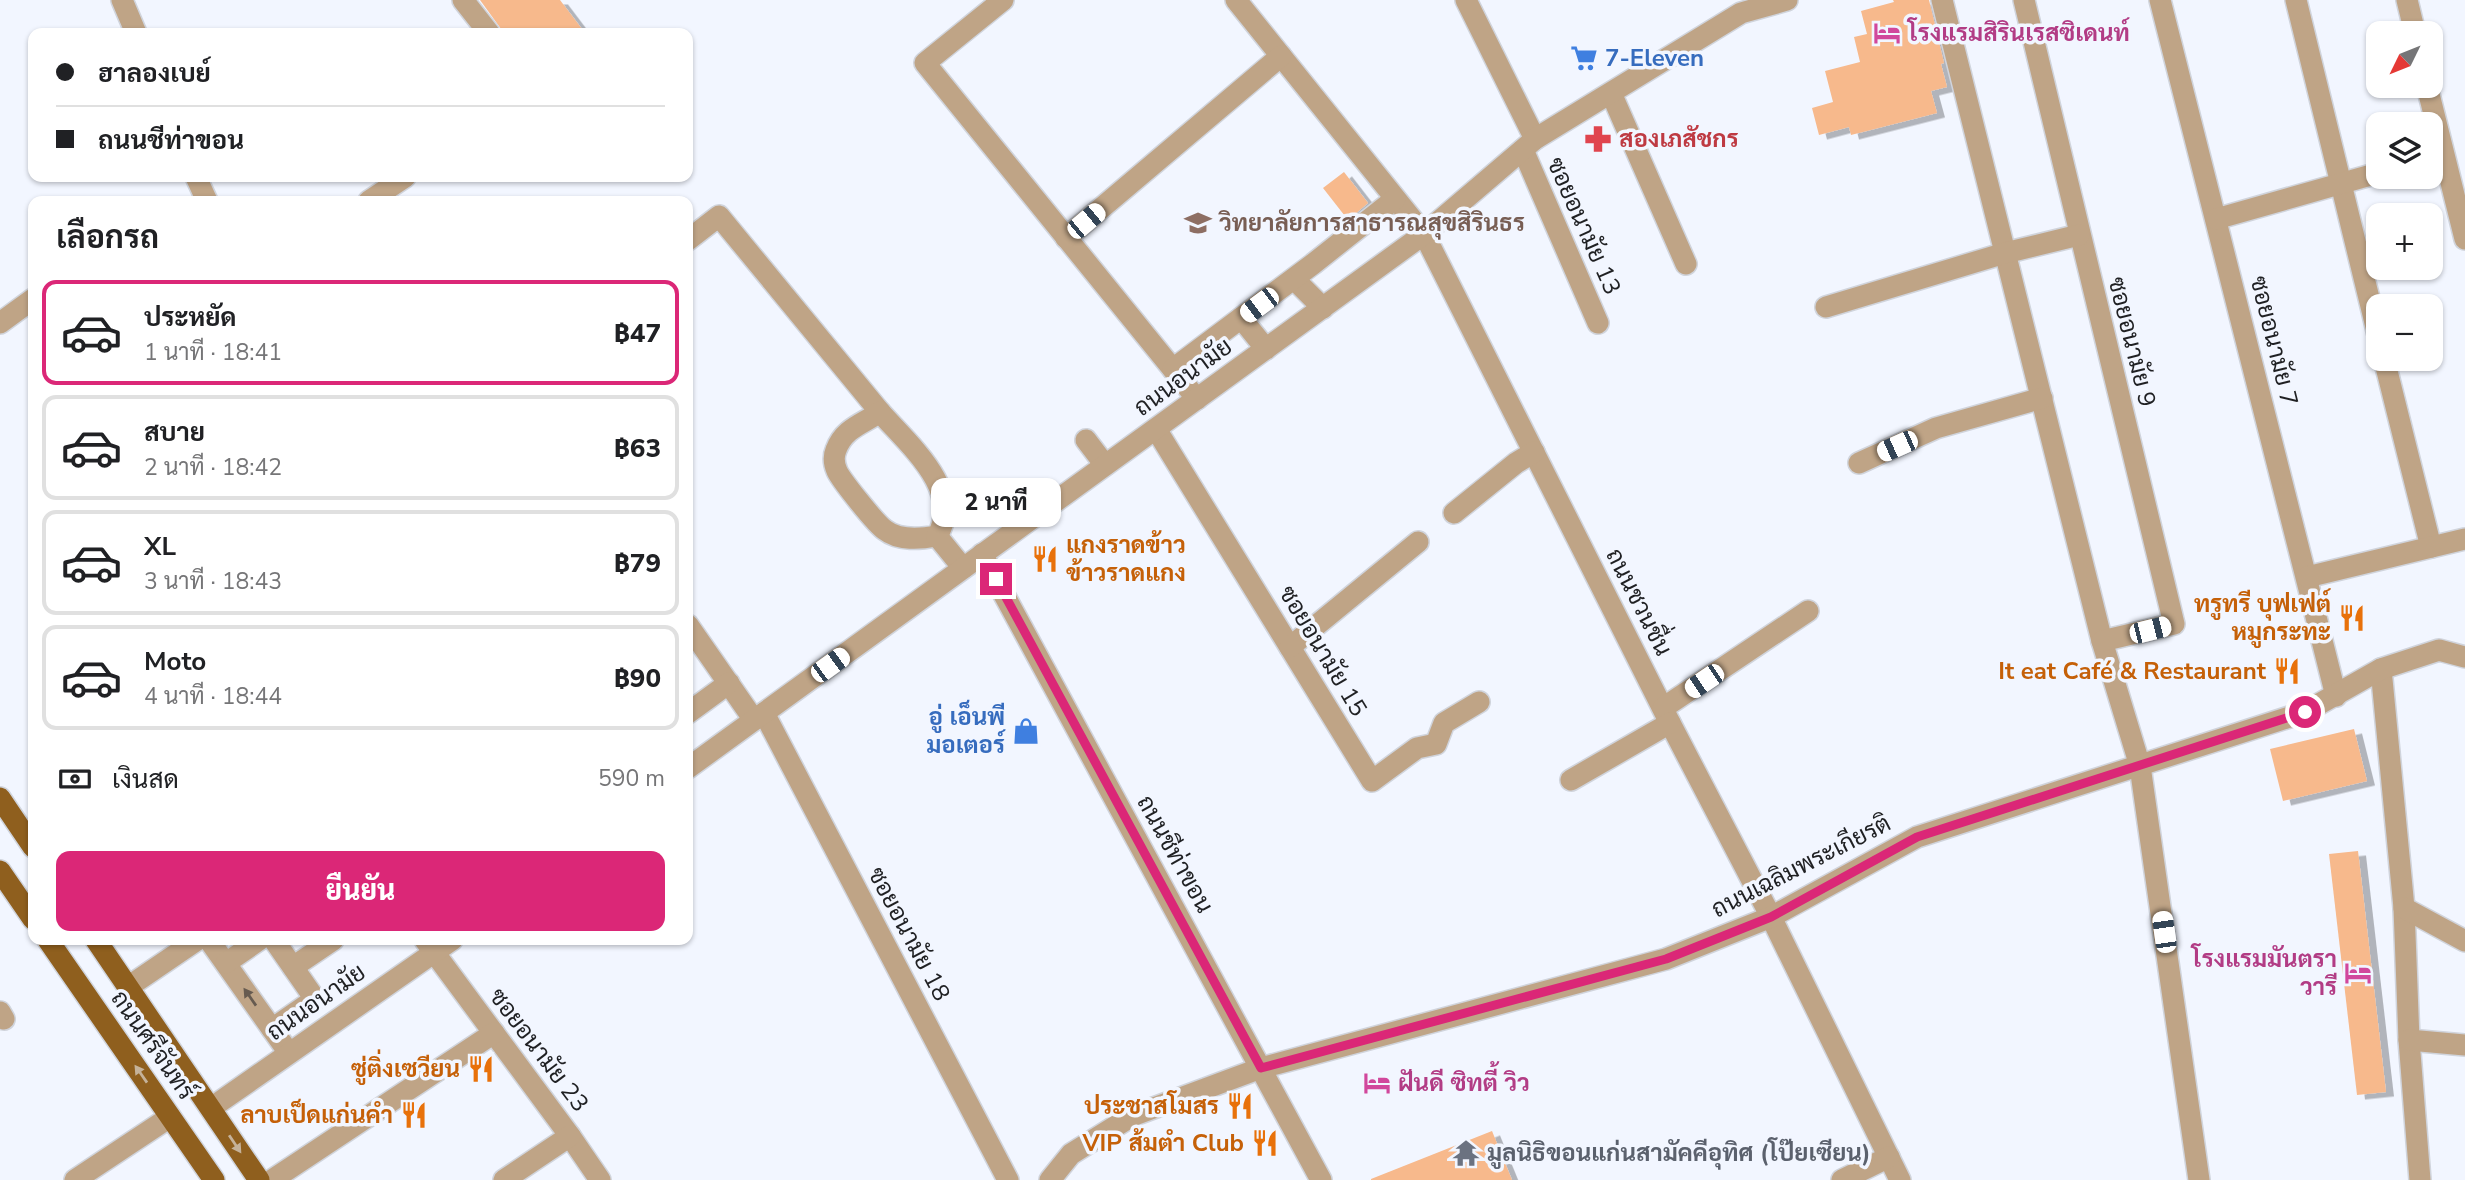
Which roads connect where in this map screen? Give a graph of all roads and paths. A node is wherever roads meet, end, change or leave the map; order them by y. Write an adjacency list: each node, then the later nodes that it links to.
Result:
1 (122, 0): 13 (street)
2 (463, 0): 14 (street)
3 (1003, 0): 28 (street)
4 (1236, 0): 15 (street, ถนนชวนชื่น)
5 (1466, 0): 17 (street, ซอยอนามัย 13)
6 (1787, 0): 16 (street, ถนนอนามัย)
7 (1942, 0): 30 (street)
8 (2024, 0): 26 (street, ซอยอนามัย 9)
9 (2160, 0): 24 (street, ซอยอนามัย 7)
10 (2296, 0): 21 (street)
11 (2407, 0): 12 (street)
12 (2412, 21)
13 (134, 28)
14 (485, 28)
15 (1281, 56): 23 (street, ถนนชวนชื่น); 28 (street)
16 (1611, 93): 17 (street, ถนนอนามัย); 31 (street)
17 (1529, 145): 25 (street, ถนนอนามัย); 39 (street, ซอยอนามัย 13)
18 (2443, 175): 29 (street)
19 (2366, 176): 21 (street)
20 (398, 182): 22 (street)
21 (2341, 183): 24 (street); 33 (street)
22 (376, 196)
23 (1395, 199): 25 (street, ถนนชวนชื่น); 32 (street)
24 (2216, 219): 58 (street, ซอยอนามัย 7)
25 (1424, 234): 36 (street, ถนนอนามัย); 48 (street, ถนนชวนชื่น)
26 (2078, 235): 30 (street); 61 (street, ซอยอนามัย 9)
27 (693, 236): 45 (street)
28 (1066, 237): 41 (street)
29 (2465, 239)
30 (2005, 253): 35 (street); 43 (street)
31 (1686, 264)
32 (1294, 279): 36 (street); 37 (street)
33 (2368, 294)
34 (28, 303): 38 (street)
35 (1826, 307)
36 (1323, 308): 40 (street, ถนนอนามัย)
37 (1241, 318): 40 (street); 41 (street)
38 (0, 323)
39 (1598, 323)
40 (1266, 349): 44 (street, ถนนอนามัย)
41 (1173, 369): 44 (street)
42 (2387, 371): 55 (street)
43 (2042, 398): 49 (street); 61 (street)
44 (1197, 399): 46 (street, ถนนอนามัย)
45 (880, 412): 52 (street); 52 (street)
46 (1156, 429): 50 (street, ถนนอนามัย); 62 (street, ซอยอนามัย 15)
47 (1086, 440): 50 (street)
48 (1534, 452): 51 (street); 69 (street, ถนนชวนชื่น)
49 (1859, 463)
50 (1105, 465): 56 (street, ถนนอนามัย)
51 (1454, 513)
52 (937, 537): 57 (street)
53 (2465, 539): 55 (street)
54 (1418, 542): 62 (street)
55 (2431, 547): 58 (street)
56 (982, 554): 57 (street, ถนนอนามัย); 97 (street, ถนนชีท่าขอน)
57 (963, 568): 70 (street, ถนนอนามัย)
58 (2307, 577): 66 (street, ซอยอนามัย 7)
59 (1808, 611): 69 (street)
60 (693, 632): 65 (street, ซอยอนามัย 18)
61 (2102, 642): 72 (street)
62 (1290, 647): 67 (street, ซอยอนามัย 15)
63 (2465, 657): 64 (street, ถนนเฉลิมพระเกียรติ)
64 (2381, 669): 66 (street, ถนนเฉลิมพระเกียรติ); 77 (street)
65 (729, 683): 68 (street); 70 (street, ซอยอนามัย 18)
66 (2336, 696): 72 (street, ถนนเฉลิมพระเกียรติ)
67 (1479, 702)
68 (693, 709)
69 (1666, 715): 73 (street); 79 (street, ถนนชวนชื่น)
70 (759, 717): 71 (street, ถนนอนามัย); 108 (street, ซอยอนามัย 18)
71 (693, 764)
72 (2140, 766): 79 (street, ถนนเฉลิมพระเกียรติ); 113 (street)
73 (1571, 780)
74 (0, 798): 75 (main road)
75 (28, 839)
76 (0, 871): 78 (main road)
77 (2404, 908): 80 (street); 94 (street)
78 (28, 912)
79 (1771, 917): 97 (street, ถนนเฉลิมพระเกียรติ); 101 (street, ถนนชวนชื่น)
80 (2465, 942)
81 (51, 945): 99 (main road, ถนนศรีจันทร์, one-way to 81)
82 (99, 945): 91 (main road, ถนนศรีจันทร์)
83 (190, 945): 91 (street)
84 (213, 945): 89 (street)
85 (252, 945): 89 (street)
86 (278, 945): 90 (street)
87 (326, 945): 90 (street)
88 (429, 946): 93 (street, ซอยอนามัย 23); 96 (street, ถนนอนามัย)
89 (226, 963): 92 (street, one-way to 89)
90 (293, 967): 92 (street)
91 (128, 987): 98 (main road, ถนนศรีจันทร์)
92 (272, 1029): 96 (street)
93 (494, 1033): 100 (street, ซอยอนามัย 23); 105 (street)
94 (2409, 1040): 95 (street); 114 (street)
95 (2465, 1045)
96 (289, 1053): 98 (street, ถนนอนามัย)
97 (1261, 1068): 109 (street, ถนนเฉลิมพระเกียรติ); 110 (street, ถนนชีท่าขอน)
98 (211, 1108): 99 (main road); 104 (main road, ถนนศรีจันทร์, one-way to 104)
99 (175, 1123): 102 (street); 103 (main road, ถนนศรีจันทร์)
100 (570, 1136): 106 (street); 107 (street, ซอยอนามัย 23)
101 (1889, 1157): 111 (street); 112 (street, ถนนชวนชื่น)
102 (75, 1180)
103 (214, 1180)
104 (259, 1180)
105 (272, 1180)
106 (504, 1180)
107 (600, 1180)
108 (1008, 1180)
109 (1050, 1180)
110 (1321, 1180)
111 (1843, 1180)
112 (1900, 1180)
113 (2199, 1180)
114 (2420, 1180)

